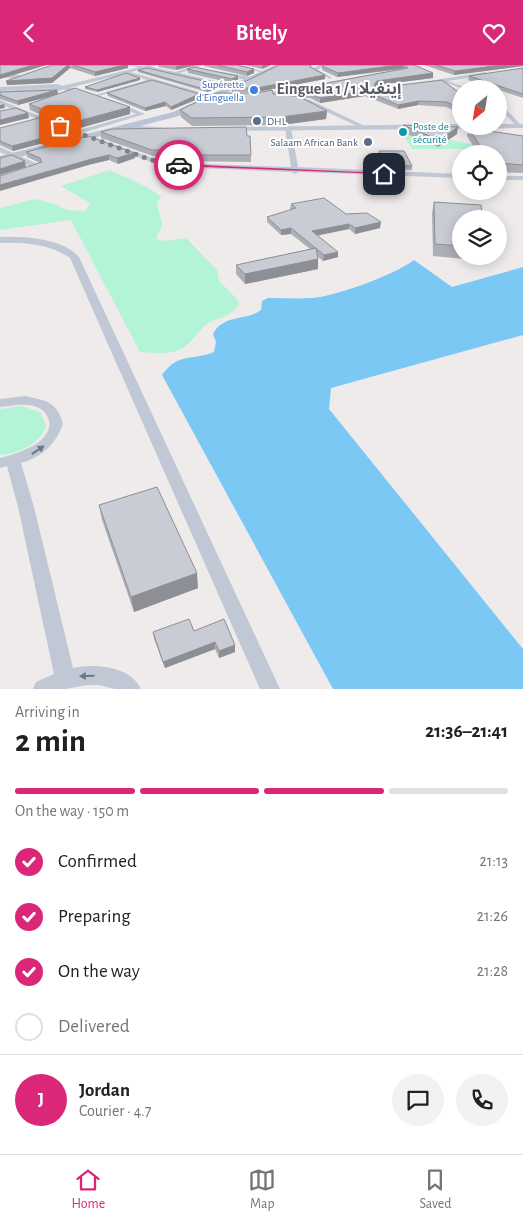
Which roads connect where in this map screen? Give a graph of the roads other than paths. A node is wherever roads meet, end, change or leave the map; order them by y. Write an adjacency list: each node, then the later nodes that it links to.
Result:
1 (122, 65): 8 (street)
2 (155, 65): 8 (street)
3 (230, 65): 12 (street)
4 (272, 65): 12 (main road)
5 (280, 65): 21 (main road)
6 (325, 65): 27 (street)
7 (194, 66): 11 (street); 13 (street)
8 (148, 67): 10 (street); 13 (street)
9 (22, 70): 19 (street)
10 (127, 71): 22 (street); 24 (street)
11 (210, 71)
12 (260, 71): 21 (main road)
13 (176, 73): 22 (street); 31 (street)
14 (218, 73): 21 (street)
15 (387, 73): 27 (street)
16 (434, 73): 23 (street)
17 (491, 73): 23 (street)
18 (27, 75): 20 (street)
19 (2, 76): 20 (street)
20 (19, 77): 28 (street)
21 (248, 78): 31 (main road); 40 (main road)
22 (153, 79): 38 (street); 39 (street)
23 (449, 79): 26 (street)
24 (92, 80): 32 (street); 36 (street)
25 (423, 80): 26 (street)
26 (442, 80): 30 (street)
27 (336, 81): 29 (street)
28 (0, 83)
29 (324, 84)
30 (452, 84)
31 (229, 85): 39 (main road)
32 (64, 87): 34 (street); 35 (street); 36 (street)
33 (309, 87): 43 (street)
34 (0, 89)
35 (54, 90): 36 (street); 37 (street)
36 (77, 91): 38 (street)
37 (0, 93)
38 (96, 96): 59 (street)
39 (207, 96): 40 (street); 55 (main road)
40 (218, 96): 41 (street); 51 (main road)
41 (234, 96)
42 (250, 96): 43 (street)
43 (257, 97): 53 (street)
44 (0, 102): 46 (street)
45 (34, 105): 46 (street)
46 (19, 109): 47 (street); 49 (street)
47 (9, 111)
48 (508, 113): 52 (street)
49 (43, 118): 50 (street); 59 (street)
50 (26, 122)
51 (148, 125): 55 (main road); 57 (street)
52 (521, 126): 53 (street)
53 (364, 127): 54 (street)
54 (288, 128): 56 (street); 64 (street)
55 (117, 129): 57 (street); 60 (main road)
56 (216, 129)
57 (167, 130): 58 (street)
58 (177, 130)
59 (76, 133): 60 (street)
60 (93, 135): 62 (main road); 64 (street)
61 (0, 149): 62 (street)
62 (15, 156): 63 (main road); 68 (street)
63 (0, 159)
64 (295, 172): 65 (street)
65 (452, 177)
66 (507, 178): 67 (street)
67 (523, 178)
68 (0, 179)
69 (0, 240): 75 (street)
70 (0, 403): 71 (street, one-way to 70)
71 (6, 462): 72 (street)
72 (65, 678): 73 (street); 74 (street, one-way to 72)
73 (43, 689)
74 (131, 689)
75 (270, 689)

